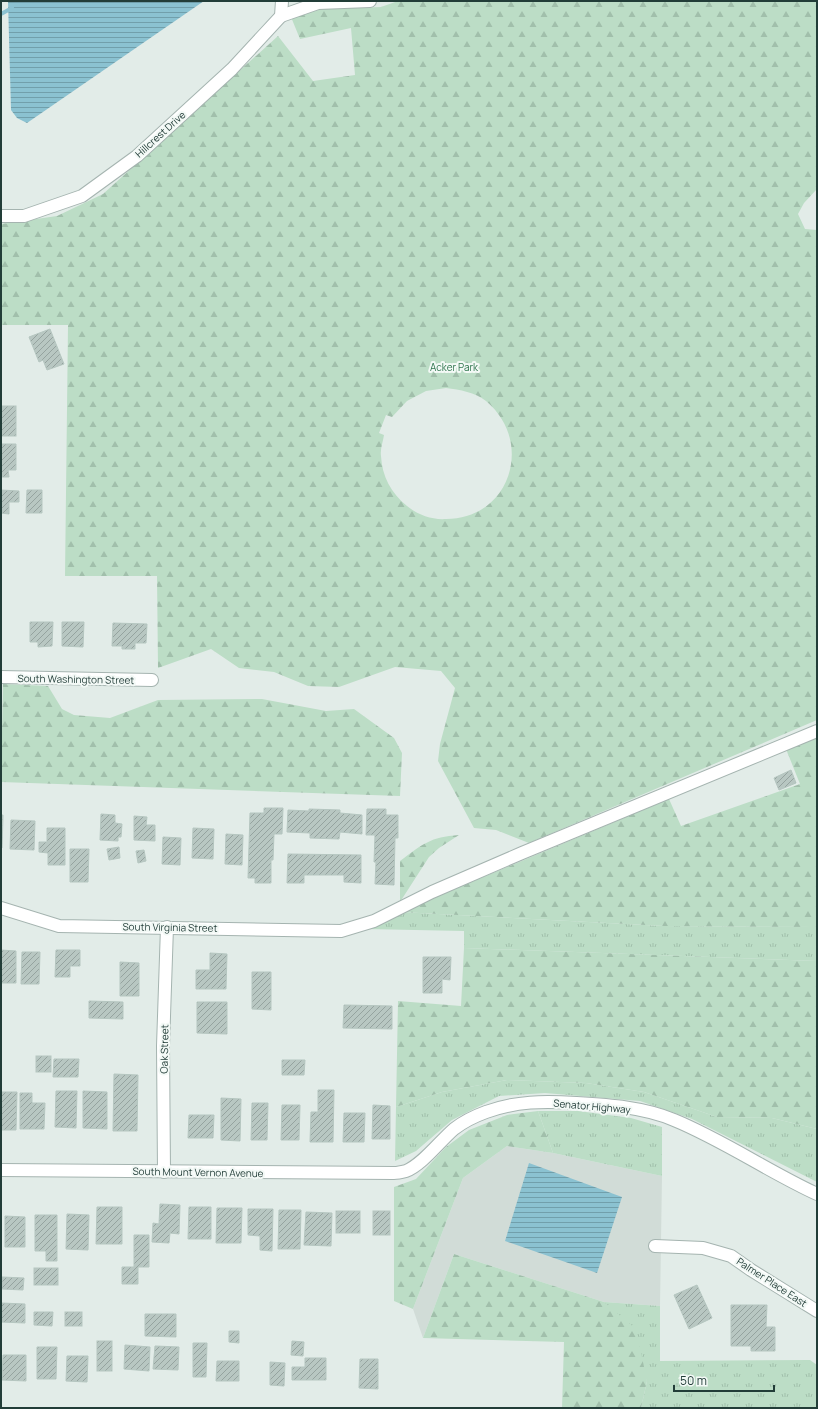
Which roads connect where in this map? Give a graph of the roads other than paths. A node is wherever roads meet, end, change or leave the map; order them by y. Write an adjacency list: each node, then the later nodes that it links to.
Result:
1 (282, 1): 3 (street)
2 (370, 1): 3 (street)
3 (281, 16): 4 (street, Hillcrest Drive)
4 (1, 216)
5 (1, 678): 6 (street, South Washington Street)
6 (152, 680)
7 (817, 732): 9 (street, South Virginia Street)
8 (1, 908): 9 (street, South Virginia Street)
9 (167, 927): 11 (street, Oak Street)
10 (1, 1170): 11 (street, South Mount Vernon Avenue)
11 (164, 1172): 12 (street, South Mount Vernon Avenue)
12 (394, 1174): 13 (street, Senator Highway)
13 (817, 1194)
14 (655, 1246): 15 (street, Palmer Place East)
15 (817, 1311)

